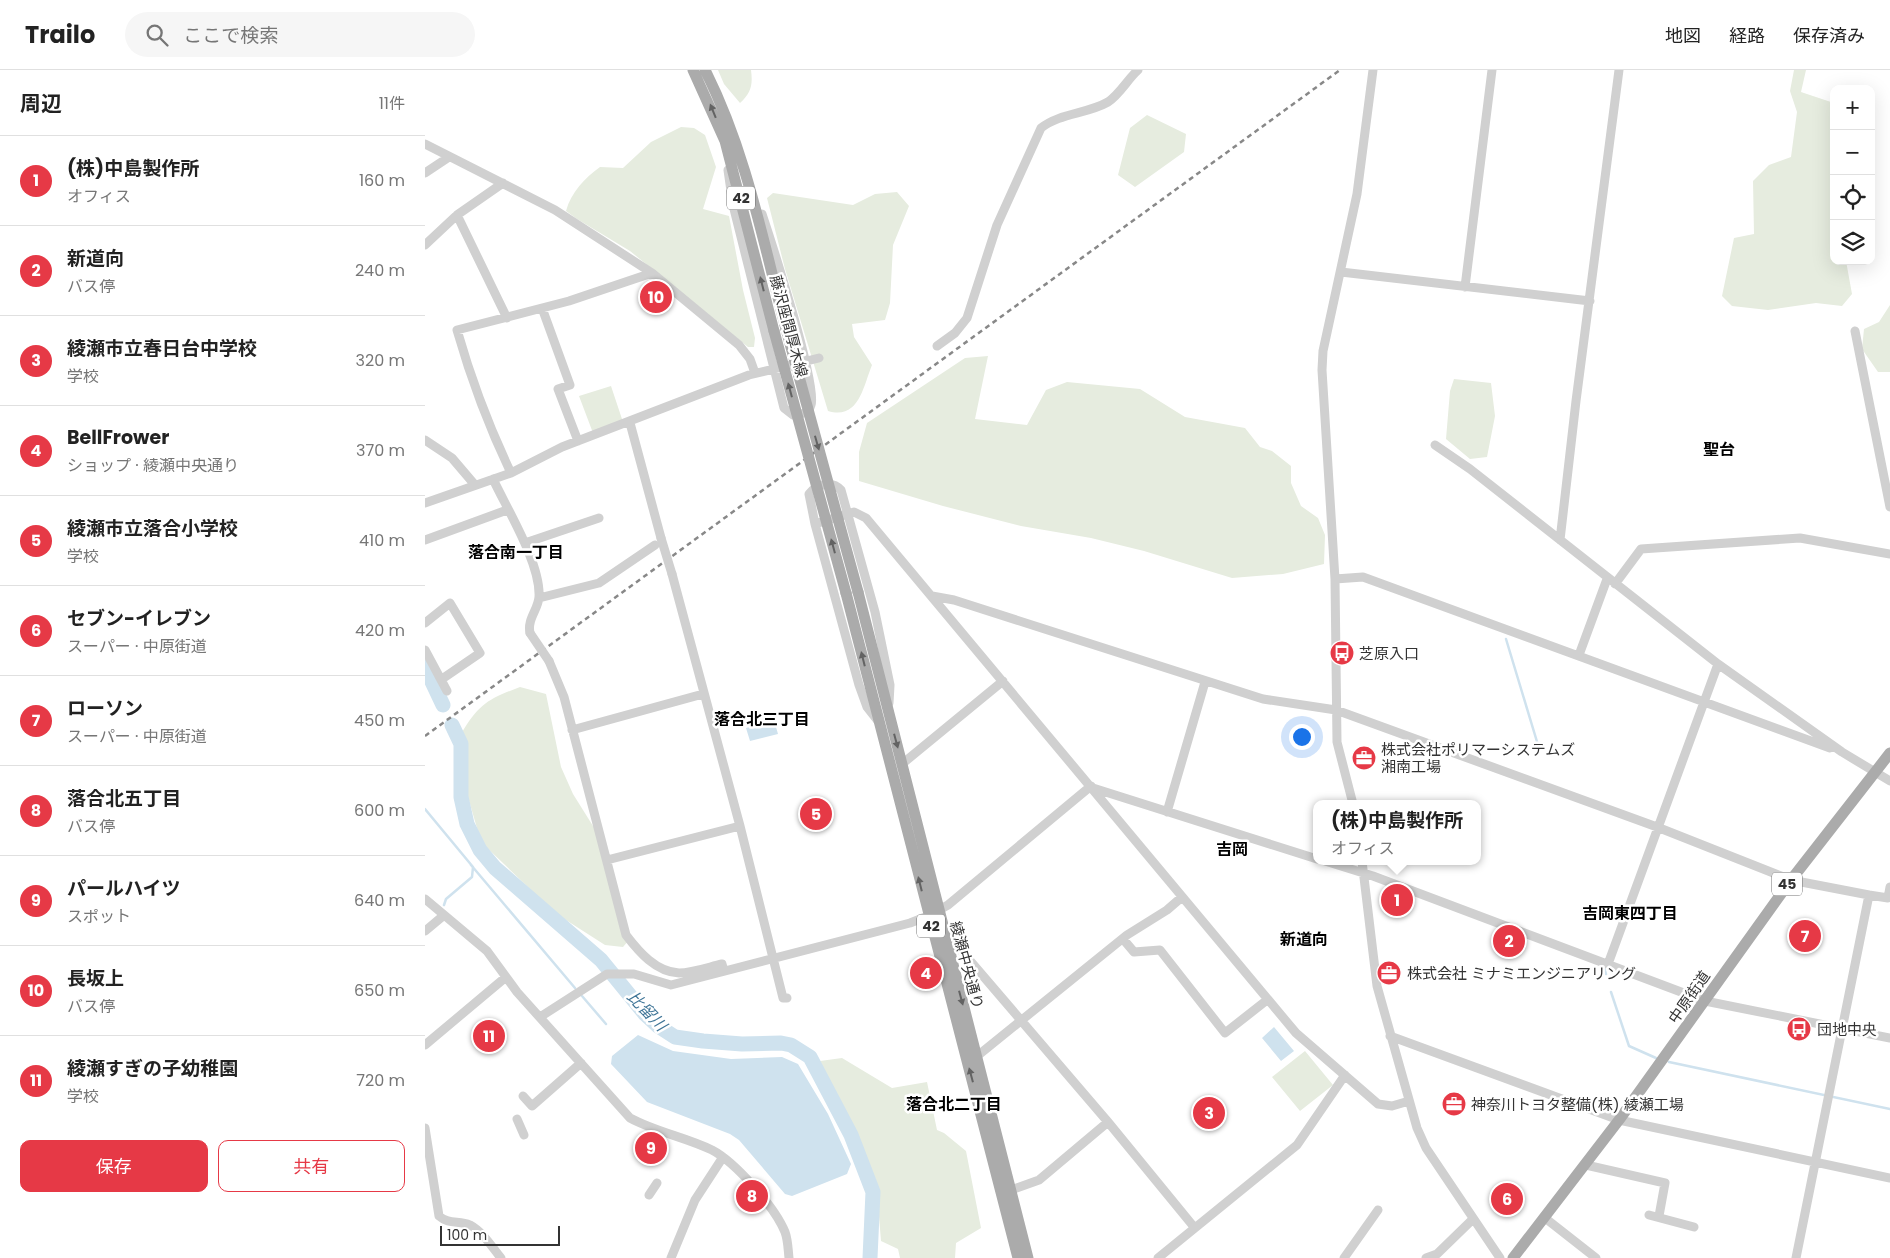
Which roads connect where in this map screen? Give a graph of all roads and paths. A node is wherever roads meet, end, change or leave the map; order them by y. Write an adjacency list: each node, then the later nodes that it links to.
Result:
1 (693, 70): 7 (main road, 藤沢座間厚木線 / 42, one-way to 1)
2 (705, 70): 10 (main road, 藤沢座間厚木線 / 42)
3 (1137, 70): 23 (street)
4 (1373, 70): 15 (street)
5 (1492, 70): 17 (street)
6 (1619, 70): 18 (street)
7 (725, 141): 21 (main road, 藤沢座間厚木線 / 42, one-way to 7); 26 (street)
8 (425, 144): 9 (street)
9 (449, 157): 11 (street); 12 (street)
10 (743, 165): 21 (main road, 藤沢座間厚木線 / 42); 25 (street)
11 (425, 173)
12 (503, 184): 13 (street); 16 (street)
13 (457, 215): 14 (street); 20 (street)
14 (425, 245)
15 (1341, 272): 17 (street); 47 (street)
16 (652, 273): 19 (street); 27 (street)
17 (1465, 286): 18 (street)
18 (1590, 301): 42 (street)
19 (542, 308): 20 (street); 30 (street)
20 (507, 318): 32 (street)
21 (780, 330): 49 (main road, 藤沢座間厚木線 / 42, bridge)
22 (1855, 331): 36 (street)
23 (937, 346)
24 (819, 358): 25 (street)
25 (805, 360): 26 (street); 26 (street)
26 (773, 368): 27 (street)
27 (755, 373): 28 (street)
28 (630, 423): 30 (street); 43 (street)
29 (425, 440): 34 (street)
30 (578, 441): 32 (street)
31 (1435, 445): 42 (street)
32 (511, 473): 33 (street)
33 (493, 480): 34 (street); 37 (street)
34 (475, 485): 35 (street)
35 (425, 502)
36 (1890, 507)
37 (507, 510): 41 (street); 44 (street)
38 (848, 513): 40 (street); 40 (street); 50 (street); 63 (street)
39 (599, 518): 44 (street)
40 (815, 524): 63 (street, one-way to 40)
41 (425, 540)
42 (1560, 540): 46 (street)
43 (658, 541): 51 (street); 60 (street, bridge)
44 (525, 543): 51 (street)
45 (1890, 554): 48 (street)
46 (1607, 578): 48 (street); 54 (street)
47 (1335, 579): 54 (street); 62 (street)
48 (1615, 584): 55 (street)
49 (852, 593): 63 (main road, 綾瀬中央通り / 42)
50 (932, 596): 57 (street); 58 (street)
51 (539, 598): 64 (street, bridge)
52 (425, 623): 56 (street)
53 (425, 650): 56 (street)
54 (1579, 655): 61 (street)
55 (1718, 664): 61 (street); 65 (street)
56 (442, 679): 59 (street)
57 (1003, 681): 67 (street); 70 (street)
58 (1205, 682): 62 (street); 72 (street)
59 (447, 691)
60 (703, 694): 64 (street); 73 (street)
61 (1704, 701): 65 (street); 74 (street)
62 (1336, 710): 71 (street); 74 (street)
63 (884, 719): 67 (main road, 綾瀬中央通り / 42, one-way to 67); 85 (main road, 綾瀬中央通り / 42, one-way to 63)
64 (572, 730): 76 (street)
65 (1842, 752): 68 (street)
66 (1890, 753): 68 (main road, 中原街道 / 45)
67 (902, 764): 85 (main road, 綾瀬中央通り / 42)
68 (1874, 771): 69 (street); 80 (main road, 中原街道 / 45)
69 (1890, 781)
70 (1091, 786): 72 (street); 83 (street); 85 (street)
71 (1352, 800)
72 (1167, 812): 75 (street)
73 (740, 826): 76 (street); 90 (street)
74 (1657, 827): 80 (street); 91 (street)
75 (1313, 857)
76 (607, 860): 92 (street)
77 (1337, 865): 79 (street)
78 (1363, 865): 79 (street)
79 (1365, 874): 91 (street); 100 (street)
80 (1791, 880): 82 (street); 96 (main road, 中原街道 / 45)
81 (1890, 887): 82 (street)
82 (1869, 895): 99 (street)
83 (1182, 897): 88 (street); 95 (street)
84 (425, 898): 86 (street)
85 (933, 914): 89 (main road, 綾瀬中央通り / 42); 90 (street); 131 (main road, 綾瀬中央通り / 42, one-way to 85)
86 (443, 916): 87 (street); 93 (street)
87 (425, 931)
88 (1123, 939): 95 (street); 98 (street)
89 (948, 951): 98 (street); 103 (main road, 綾瀬中央通り / 42, one-way to 103)
90 (773, 958): 92 (street); 94 (street)
91 (1608, 964): 96 (street)
92 (724, 972): 97 (street)
93 (506, 977): 97 (street); 102 (street)
94 (787, 998)
95 (1267, 1000): 105 (street)
96 (1705, 1001): 99 (street); 109 (main road, 中原街道 / 45)
97 (540, 1017): 104 (street)
98 (1021, 1022): 103 (street); 110 (street)
99 (1841, 1028): 101 (street); 115 (street)
100 (1390, 1036): 107 (street); 109 (street)
101 (1890, 1038)
102 (425, 1046)
103 (976, 1058): 119 (main road, 綾瀬中央通り / 42)
104 (581, 1063): 106 (street); 114 (street)
105 (1345, 1075): 107 (street); 126 (street)
106 (523, 1096)
107 (1409, 1101): 125 (street)
108 (517, 1119): 112 (street)
109 (1619, 1120): 115 (street); 116 (main road, 中原街道 / 45)
110 (1108, 1122): 119 (street); 126 (street)
111 (425, 1128): 113 (street)
112 (524, 1135)
113 (427, 1148): 128 (street)
114 (723, 1157): 129 (street); 130 (street)
115 (1814, 1162): 117 (street); 139 (street)
116 (1585, 1165): 123 (street); 124 (main road, 中原街道 / 45)
117 (1890, 1178)
118 (657, 1183): 120 (street)
119 (1011, 1190): 132 (main road, 綾瀬中央通り / 42)
120 (649, 1195)
121 (1378, 1210): 134 (street)
122 (1649, 1215): 123 (street)
123 (1659, 1216): 127 (street)
124 (1545, 1218): 137 (main road, 中原街道 / 45); 138 (street)
125 (1473, 1219): 135 (street); 136 (street)
126 (1193, 1227): 133 (street)
127 (1693, 1227)
128 (501, 1258)
129 (671, 1258)
130 (789, 1258)
131 (1018, 1258)
132 (1028, 1258)
133 (1158, 1258)
134 (1344, 1258)
135 (1426, 1258)
136 (1500, 1258)
137 (1513, 1258)
138 (1596, 1258)
139 (1796, 1258)

